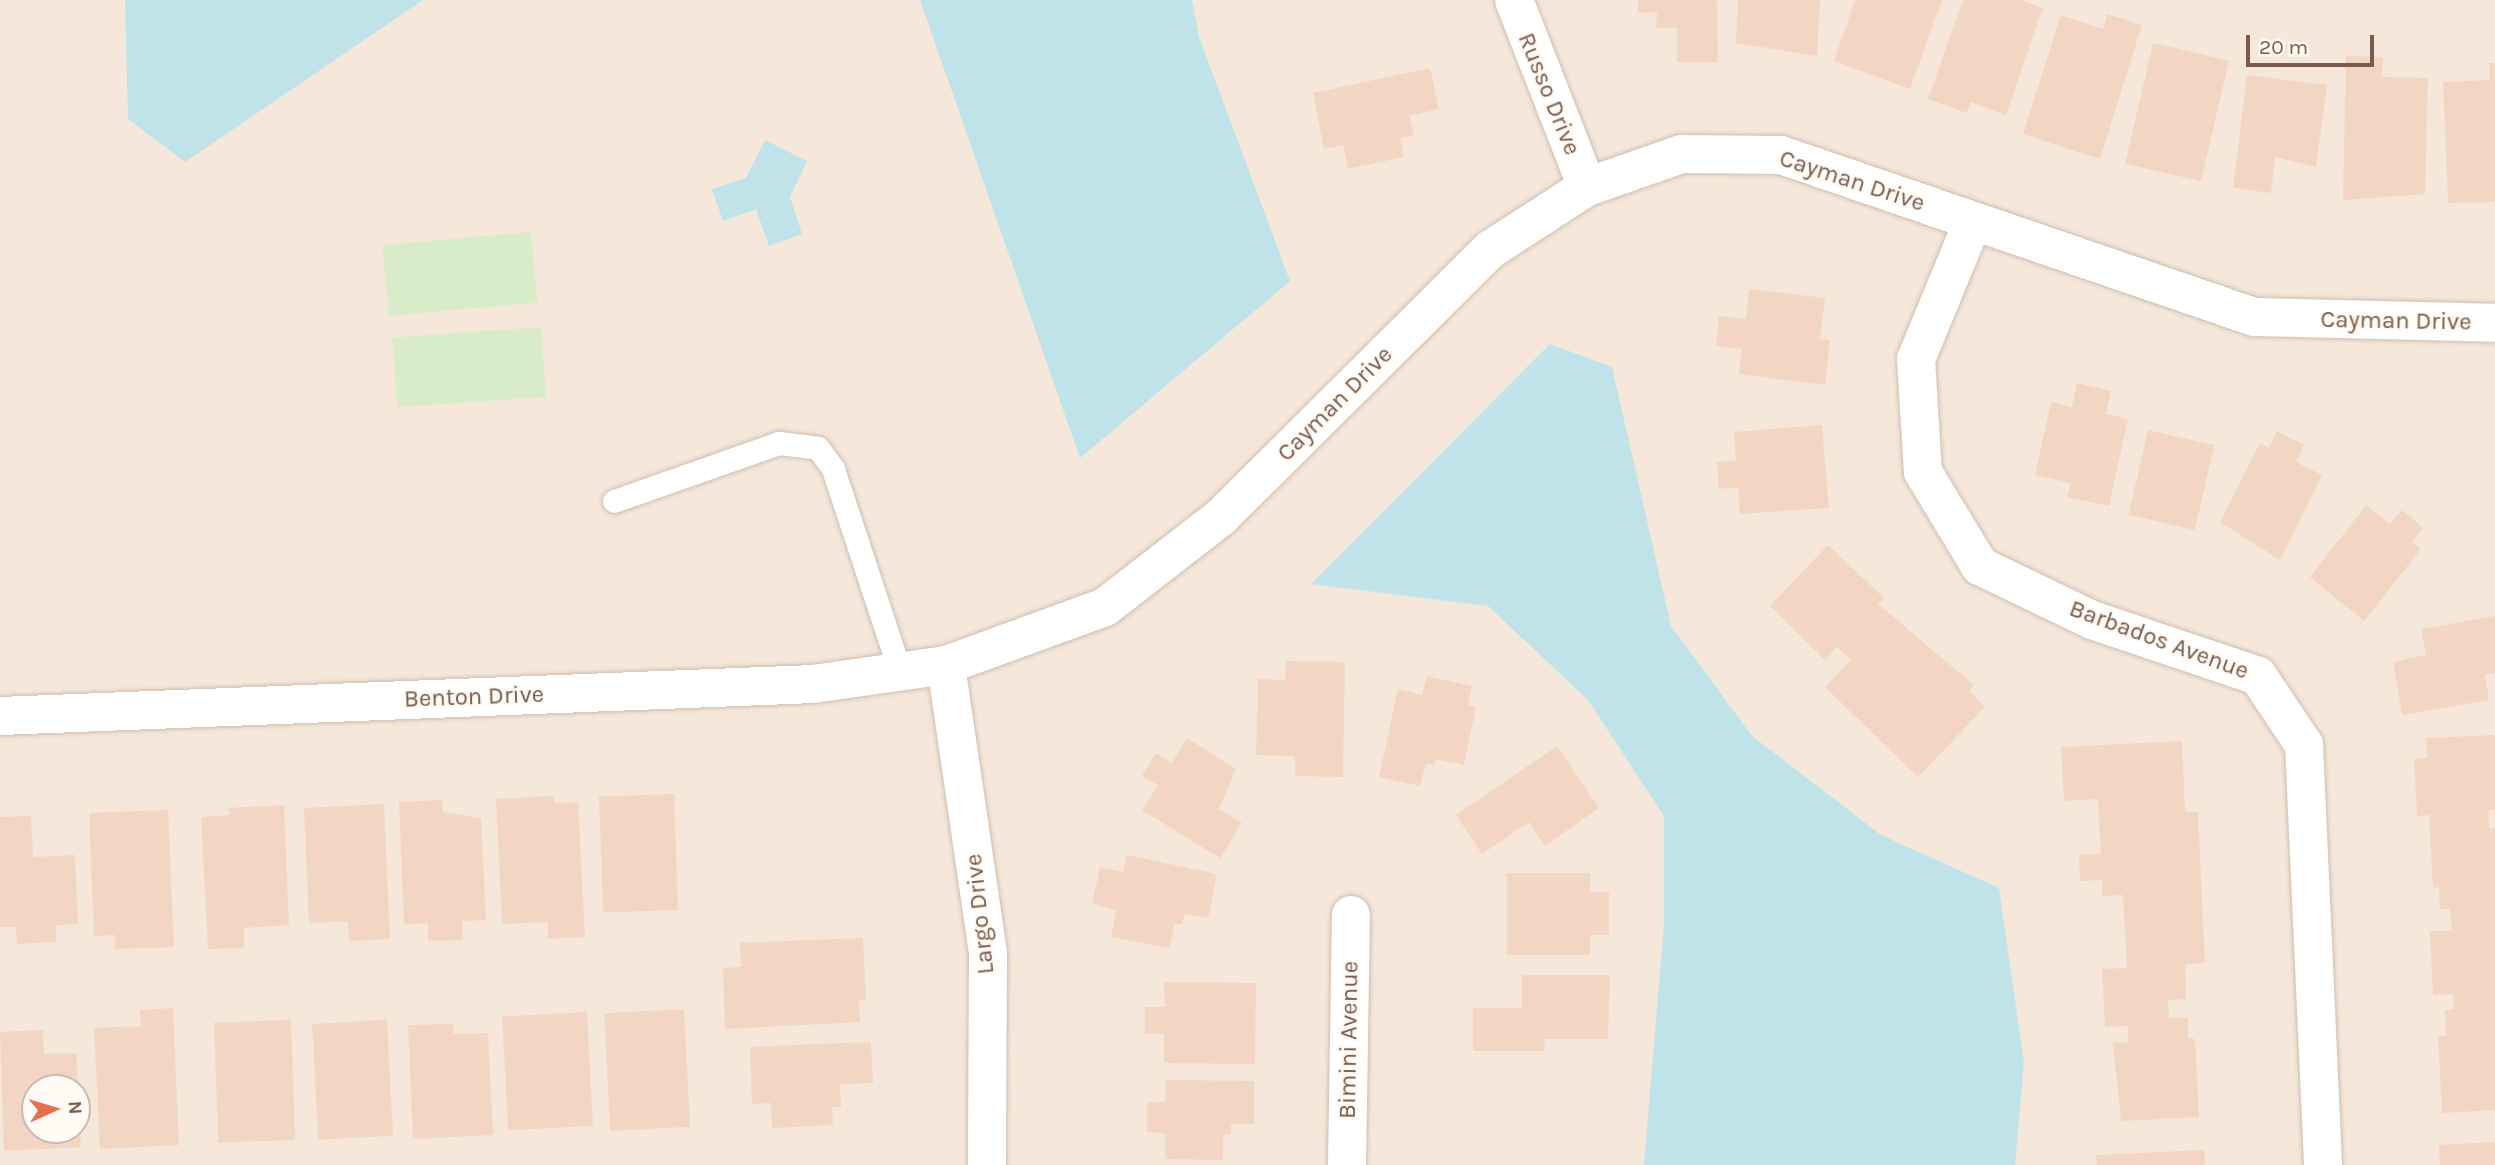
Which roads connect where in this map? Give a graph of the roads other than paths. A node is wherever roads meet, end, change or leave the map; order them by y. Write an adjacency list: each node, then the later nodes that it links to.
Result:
1 (1514, 0): 2 (street, Russo Drive)
2 (1587, 187): 3 (street, Cayman Drive); 6 (street, Cayman Drive)
3 (1973, 221): 4 (street, Cayman Drive); 12 (street, Barbados Avenue)
4 (2495, 323)
5 (614, 501): 7 (lane)
6 (946, 665): 7 (street, Benton Drive); 10 (street, Largo Drive)
7 (900, 671): 8 (street, Benton Drive)
8 (0, 716)
9 (1351, 915): 11 (street, Bimini Avenue)
10 (987, 1165)
11 (1347, 1165)
12 (2323, 1165)

